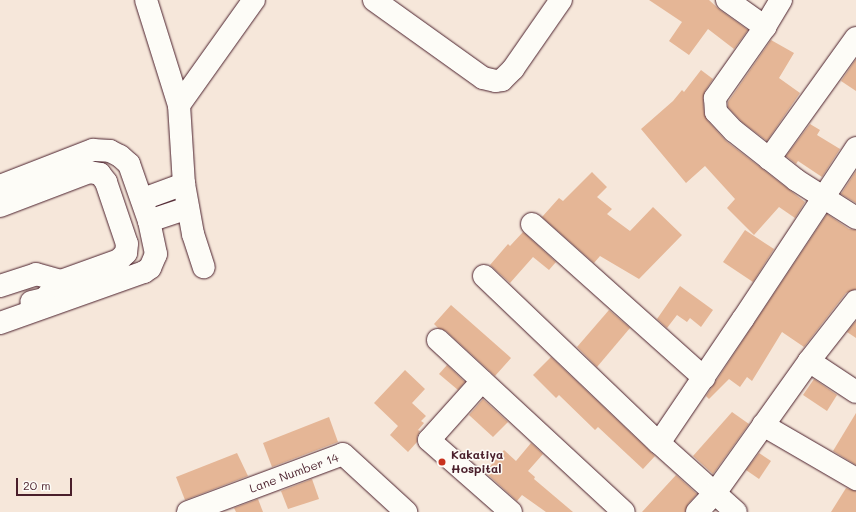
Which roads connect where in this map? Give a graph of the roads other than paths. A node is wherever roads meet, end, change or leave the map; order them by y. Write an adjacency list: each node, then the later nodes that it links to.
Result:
1 (146, 0): 9 (street)
2 (254, 0): 9 (street)
3 (374, 0): 4 (street)
4 (561, 0)
5 (727, 0): 7 (street)
6 (781, 0): 7 (street)
7 (765, 27): 11 (street)
8 (856, 38): 11 (street)
9 (178, 104): 12 (street)
10 (856, 148): 14 (street)
11 (769, 159): 14 (street)
12 (184, 184): 15 (street); 16 (street)
13 (2, 196): 15 (street); 22 (street)
14 (823, 198): 17 (street); 29 (street)
15 (142, 200): 18 (street)
16 (188, 208): 18 (street); 20 (street)
17 (856, 218)
18 (149, 221): 25 (street)
19 (532, 224): 29 (street)
20 (204, 267)
21 (484, 276): 33 (street)
22 (61, 281): 23 (street); 25 (street)
23 (0, 286)
24 (855, 302): 28 (street)
25 (14, 311): 26 (street)
26 (0, 323)
27 (438, 340): 30 (street)
28 (809, 361): 31 (street); 32 (street)
29 (704, 378): 33 (street)
30 (482, 381): 38 (street); 39 (street)
31 (856, 392)
32 (763, 425): 34 (street); 35 (street)
33 (659, 444): 35 (street)
34 (856, 479)
35 (715, 493): 40 (street); 41 (street)
36 (188, 512): 37 (street, Lane Number 14)
37 (406, 512)
38 (510, 512)
39 (624, 512)
40 (697, 512)
41 (736, 512)

